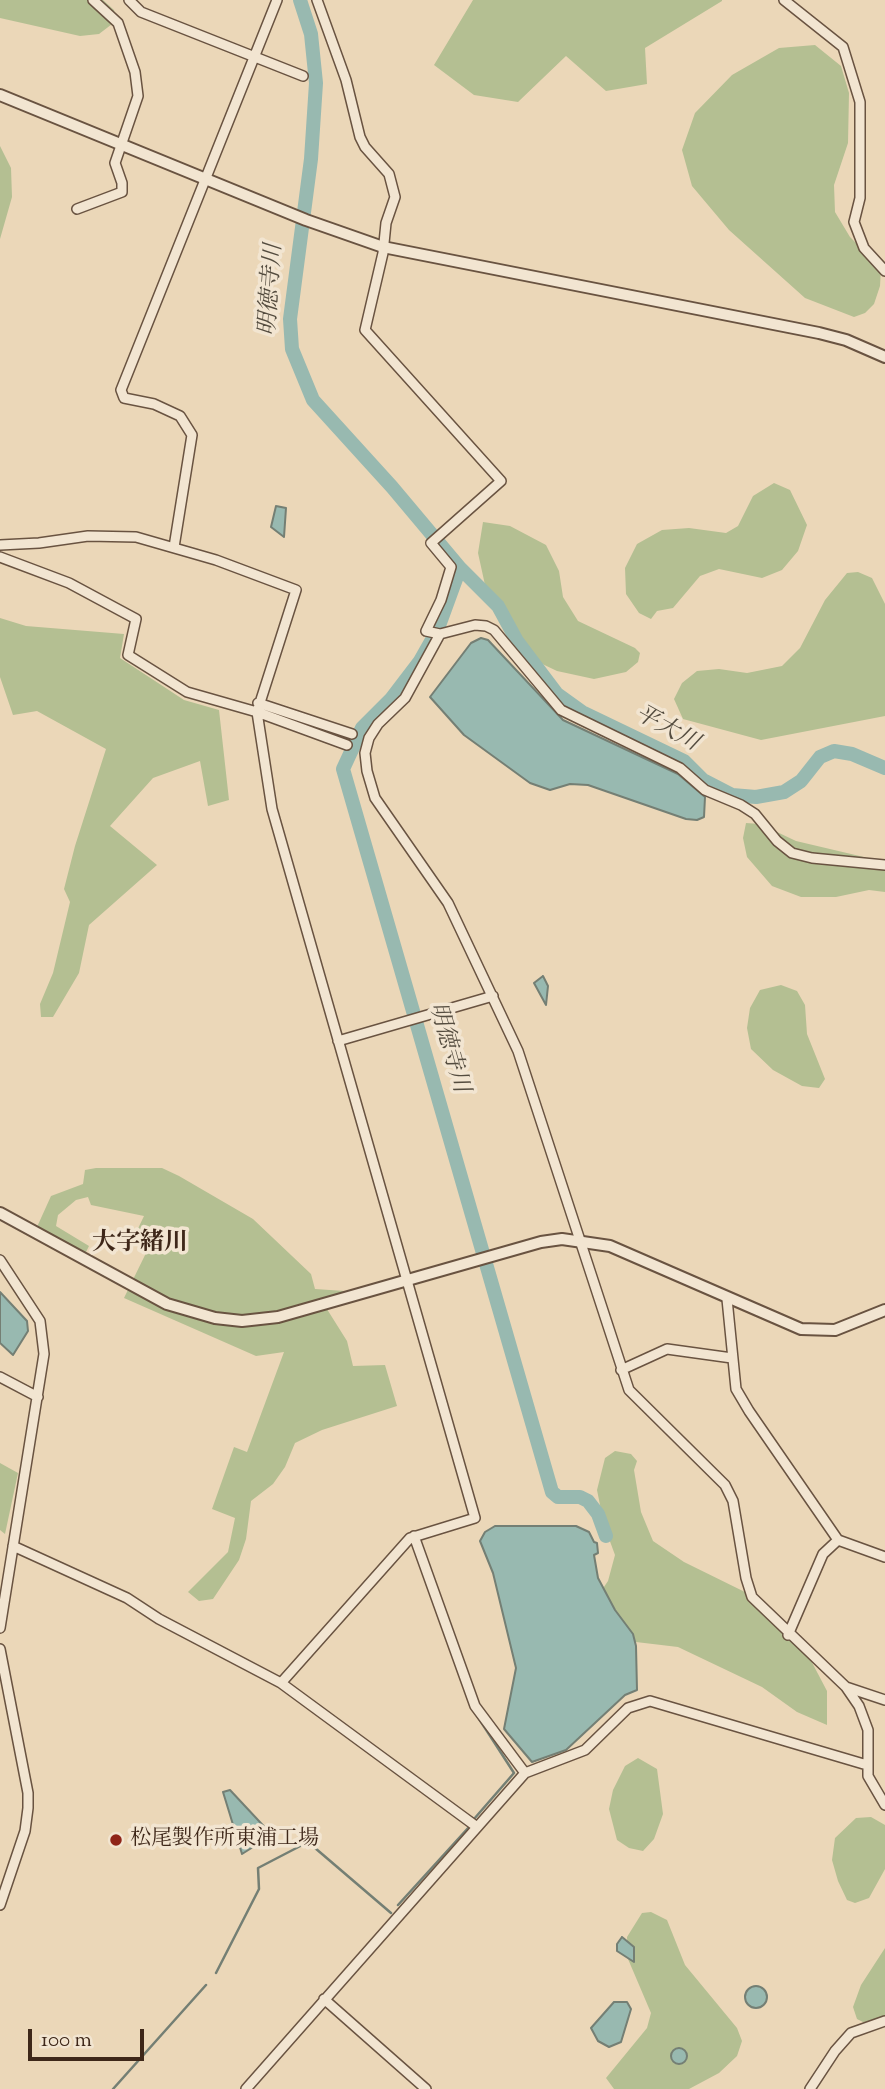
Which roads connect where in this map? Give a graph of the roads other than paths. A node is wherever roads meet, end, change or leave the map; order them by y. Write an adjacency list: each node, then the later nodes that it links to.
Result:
1 (93, 0): 9 (street)
2 (129, 0): 6 (street)
3 (277, 0): 6 (street)
4 (317, 0): 12 (street)
5 (784, 0): 13 (street)
6 (255, 58): 7 (street); 10 (street)
7 (303, 76)
8 (0, 95): 9 (street)
9 (124, 144): 10 (street); 11 (street)
10 (205, 178): 12 (street); 16 (street)
11 (77, 209)
12 (383, 247): 14 (street); 18 (street)
13 (885, 271)
14 (885, 357)
15 (0, 545): 16 (street)
16 (174, 547): 19 (street)
17 (0, 557): 19 (street)
18 (440, 634): 22 (street); 23 (street)
19 (258, 707): 20 (street); 21 (street); 24 (street)
20 (352, 734)
21 (347, 745)
22 (885, 865)
23 (493, 996): 24 (street); 26 (street)
24 (338, 1041): 28 (street)
25 (0, 1213): 28 (street)
26 (578, 1239): 28 (street); 29 (street); 32 (street)
27 (0, 1260): 34 (street)
28 (407, 1281): 35 (street)
29 (727, 1299): 30 (street); 31 (street)
30 (885, 1310)
31 (732, 1358): 32 (street); 36 (street)
32 (621, 1370): 40 (street)
33 (0, 1377): 34 (street)
34 (38, 1397): 37 (street)
35 (414, 1536): 42 (street); 46 (street)
36 (838, 1540): 38 (street); 40 (street)
37 (13, 1546): 39 (street); 42 (street)
38 (885, 1557)
39 (0, 1628)
40 (788, 1635): 43 (street)
41 (0, 1649): 49 (street)
42 (281, 1683): 48 (street)
43 (846, 1687): 44 (street); 45 (street)
44 (885, 1700)
45 (867, 1765): 46 (street); 47 (street)
46 (525, 1773): 48 (street)
47 (885, 1805)
48 (477, 1827): 50 (street)
49 (0, 1905)
50 (324, 1999): 52 (street); 53 (street)
51 (885, 2021): 54 (street)
52 (246, 2089)
53 (426, 2089)
54 (810, 2089)

